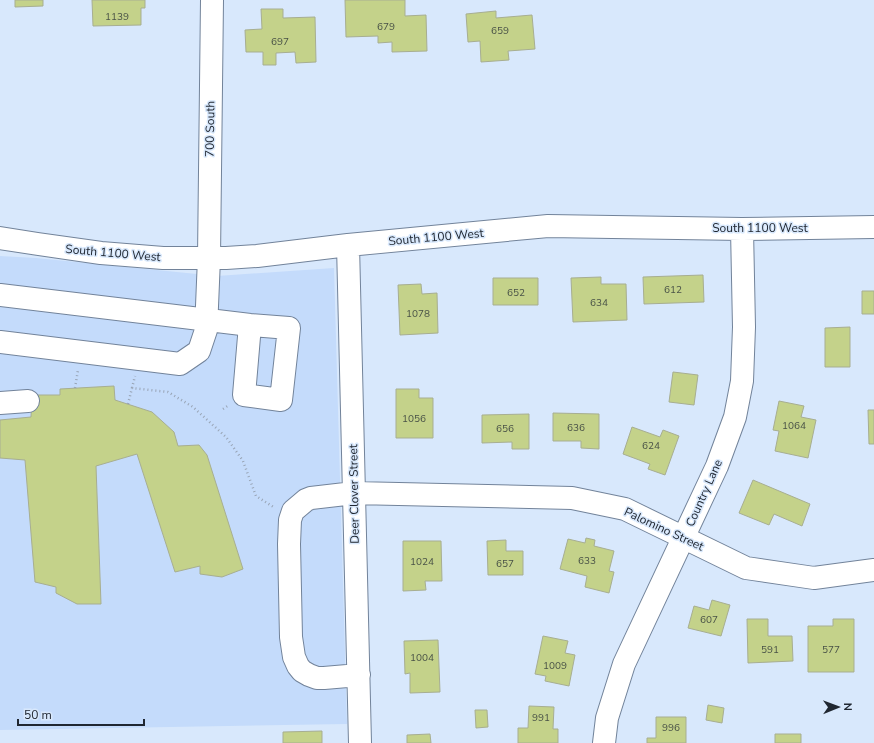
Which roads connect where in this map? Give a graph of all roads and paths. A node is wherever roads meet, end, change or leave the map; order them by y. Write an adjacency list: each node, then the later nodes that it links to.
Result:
1 (212, 0): 6 (street, 700 South)
2 (874, 227): 3 (street, South 1100 West)
3 (742, 229): 5 (street, South 1100 West); 18 (street, Country Lane)
4 (0, 238): 6 (street, South 1100 West)
5 (348, 245): 6 (street, South 1100 West); 16 (street, Deer Clover Street)
6 (209, 258): 8 (street, 700 South)
7 (0, 294): 8 (street)
8 (206, 320): 9 (street); 10 (street, 700 South)
9 (250, 325)
10 (0, 342)
11 (79, 363): 12 (path)
12 (75, 388)
13 (28, 401): 14 (street)
14 (0, 402)
15 (128, 404): 17 (path)
16 (354, 493): 18 (street, Palomino Street); 20 (street, Deer Clover Street); 20 (street, Palomino Street)
17 (280, 512)
18 (684, 537): 19 (street, Palomino Street); 22 (street, Country Lane)
19 (874, 570)
20 (359, 675): 21 (street, Deer Clover Street)
21 (360, 743)
22 (604, 743)

